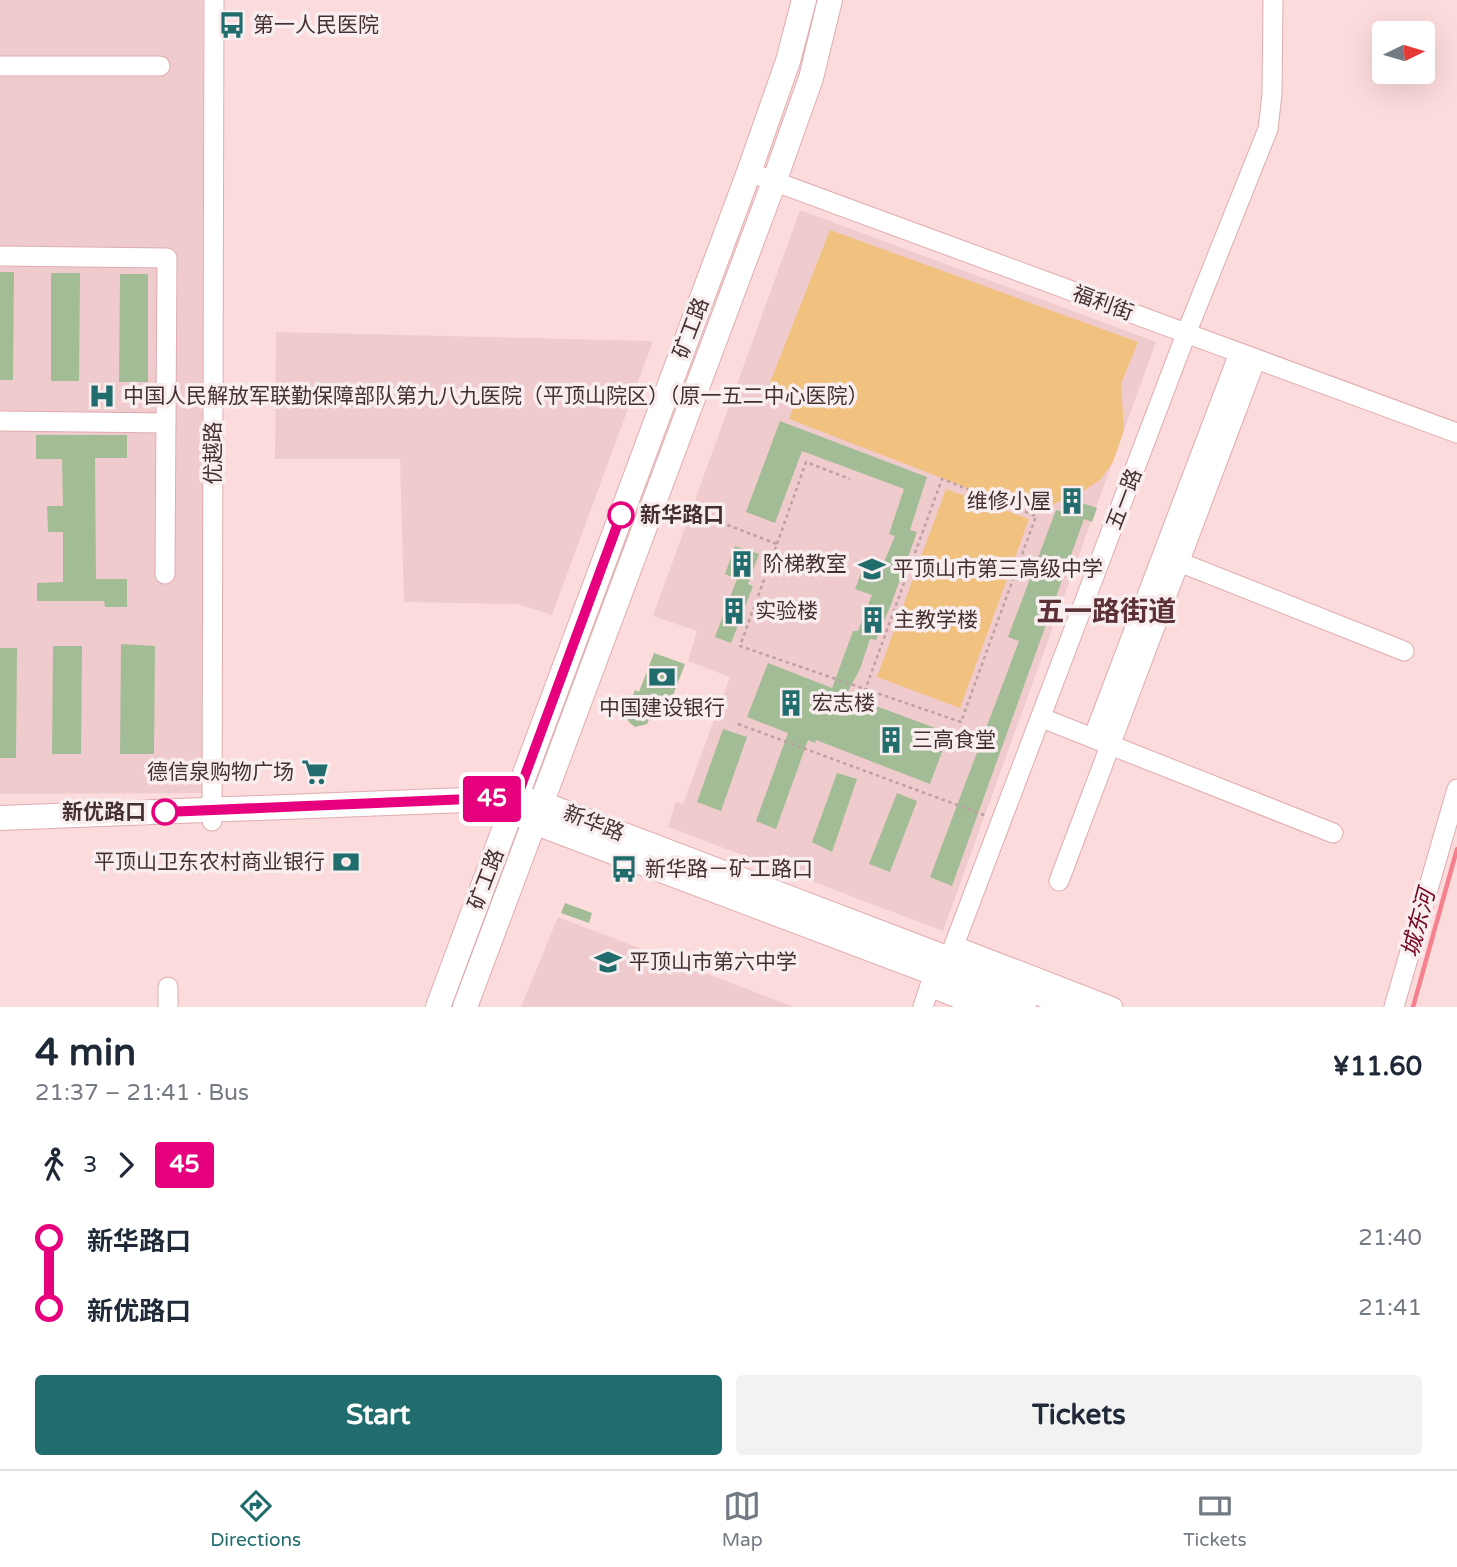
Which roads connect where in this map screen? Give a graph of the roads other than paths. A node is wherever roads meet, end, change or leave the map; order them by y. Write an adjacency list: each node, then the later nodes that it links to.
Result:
1 (214, 0): 22 (street, 优越路)
2 (804, 0): 7 (main road, 矿工路)
3 (830, 0): 8 (main road, 矿工路)
4 (1273, 0): 10 (street, 五一路)
5 (0, 66): 6 (street)
6 (160, 66)
7 (749, 172): 8 (street, 福利街); 21 (main road, 矿工路)
8 (774, 181): 10 (street, 福利街); 21 (main road, 矿工路)
9 (0, 256): 13 (street)
10 (1186, 334): 11 (street, 福利街); 18 (street, 五一路)
11 (1248, 356): 14 (street, 福利街); 15 (street); 19 (street)
12 (0, 421): 13 (street)
13 (166, 423): 16 (street)
14 (1457, 433)
15 (1180, 562): 17 (street); 19 (street)
16 (165, 574)
17 (1404, 651)
18 (1042, 718): 19 (street); 27 (street, 五一路)
19 (1101, 741): 25 (street); 26 (street)
20 (1457, 789): 37 (street)
21 (526, 808): 22 (main road, 新华路); 27 (main road, 新华路); 30 (main road, 矿工路); 31 (main road, 矿工路)
22 (212, 816): 23 (main road, 新华路); 24 (main road, 新华路)
23 (0, 817)
24 (0, 826)
25 (1333, 833)
26 (1059, 881)
27 (944, 968): 32 (street, 五一路); 33 (street); 34 (main road, 新华路); 35 (main road, 新华路); 36 (street)
28 (168, 987): 29 (street)
29 (168, 1007)
30 (438, 1007)
31 (465, 1007)
32 (923, 1007)
33 (980, 1007)
34 (1024, 1007)
35 (1075, 1007)
36 (1113, 1007)
37 (1394, 1007)

